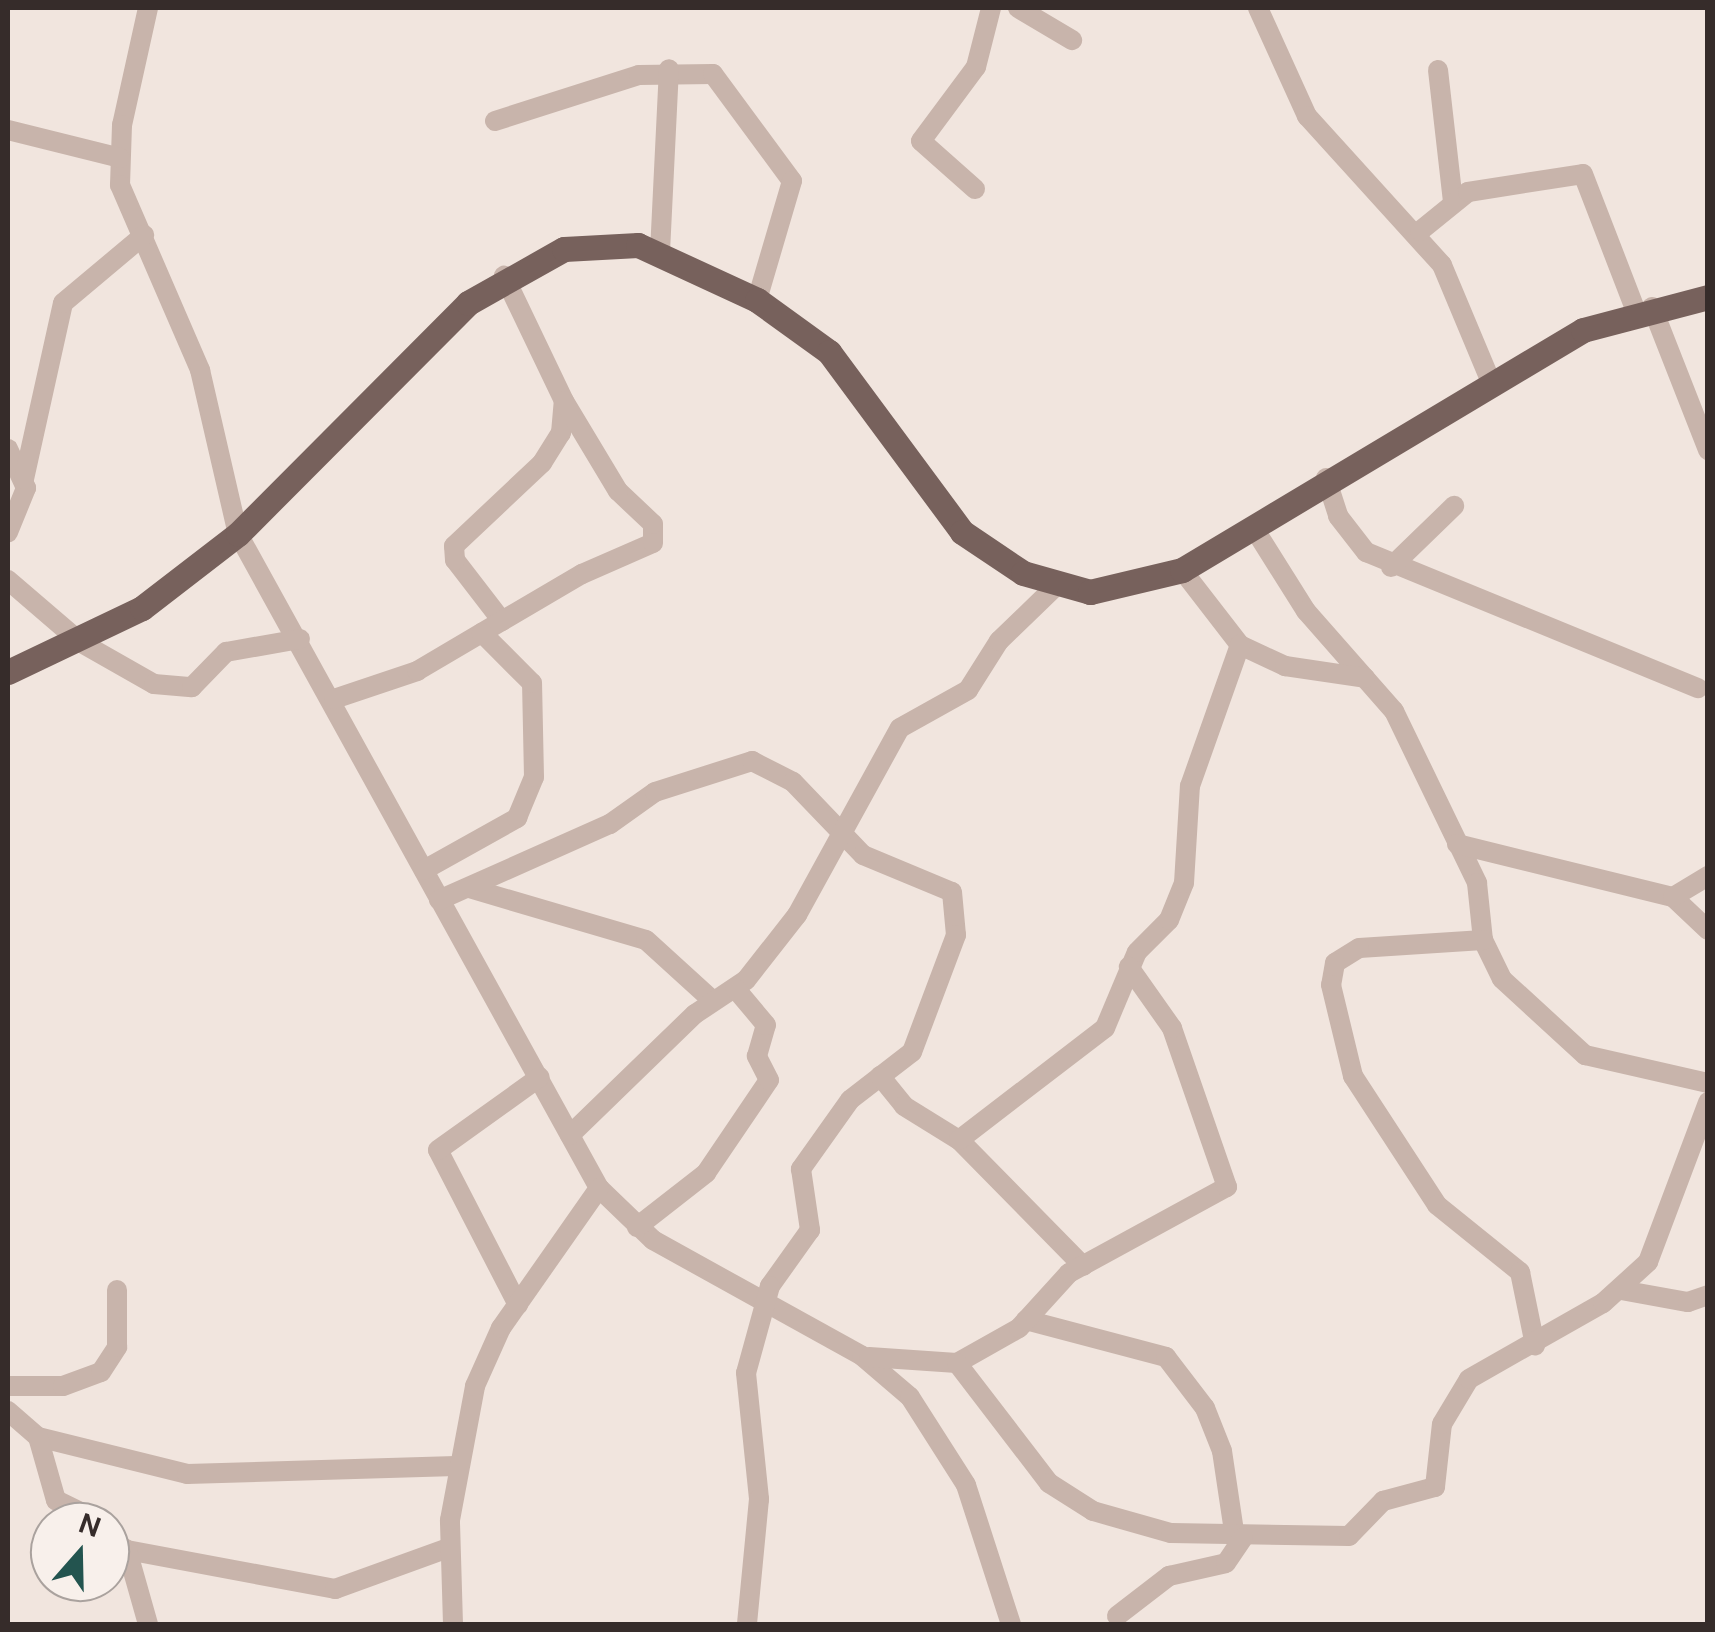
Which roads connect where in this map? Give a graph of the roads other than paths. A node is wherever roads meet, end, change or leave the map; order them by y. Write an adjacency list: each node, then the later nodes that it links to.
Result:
1 (148, 8): 10 (street)
2 (991, 8): 11 (street)
3 (1018, 8): 5 (street)
4 (1258, 8): 13 (street)
5 (1072, 40)
6 (669, 69): 8 (street); 15 (street); 18 (street)
7 (1438, 70): 12 (street)
8 (495, 120)
9 (8, 130): 10 (street)
10 (120, 158): 14 (street)
11 (975, 189)
12 (1452, 202): 13 (street); 19 (street)
13 (1420, 231): 20 (street)
14 (144, 235): 25 (street); 29 (street)
15 (660, 252): 16 (main road); 18 (main road)
16 (504, 276): 21 (street); 29 (main road)
17 (1708, 297): 19 (main road)
18 (757, 300): 33 (main road)
19 (1643, 308): 20 (main road); 23 (street)
20 (1491, 382): 24 (main road)
21 (564, 401): 34 (street); 34 (street)
22 (8, 449): 25 (street)
23 (1708, 450)
24 (1326, 478): 27 (main road); 30 (street)
25 (24, 479): 28 (street)
26 (1454, 506): 30 (street)
27 (1255, 530): 31 (main road); 40 (street)
28 (8, 532)
29 (238, 534): 36 (street); 37 (main road)
30 (1391, 567): 41 (street)
31 (1182, 570): 33 (main road); 38 (street)
32 (8, 580): 37 (street)
33 (1055, 588): 43 (street)
34 (502, 622): 35 (street)
35 (482, 632): 42 (street); 45 (street)
36 (300, 639): 37 (street); 42 (street)
37 (80, 642): 39 (main road)
38 (1240, 645): 40 (street); 52 (street)
39 (8, 672)
40 (1365, 678): 44 (street)
41 (1698, 688)
42 (334, 699): 45 (street)
43 (838, 837): 47 (street); 53 (street); 55 (street)
44 (1456, 844): 48 (street); 51 (street)
45 (424, 870): 49 (street)
46 (1708, 876): 48 (street)
47 (469, 888): 49 (street); 54 (street)
48 (1673, 898): 50 (street)
49 (439, 900): 56 (street)
50 (1708, 930)
51 (1483, 940): 57 (street); 69 (street)
52 (1128, 968): 59 (street); 62 (street)
53 (735, 988): 54 (street); 61 (street)
54 (713, 1001): 58 (street)
55 (880, 1076): 59 (street); 67 (street)
56 (540, 1077): 58 (street); 66 (street)
57 (1707, 1087): 64 (street)
58 (570, 1135): 60 (street)
59 (958, 1140): 62 (street)
60 (599, 1188): 61 (street); 66 (street)
61 (637, 1227): 67 (street)
62 (1082, 1266): 68 (street)
63 (117, 1290): 72 (street)
64 (1621, 1290): 65 (street); 69 (street)
65 (1708, 1295)
66 (518, 1304): 75 (street)
67 (765, 1306): 70 (street); 84 (street)
68 (1026, 1320): 71 (street); 77 (street)
69 (1535, 1344): 77 (street)
70 (862, 1356): 71 (street); 85 (street)
71 (957, 1363): 77 (street)
72 (8, 1386)
73 (8, 1411): 74 (street)
74 (38, 1438): 75 (street); 76 (street)
75 (456, 1466): 79 (street)
76 (60, 1502)
77 (1239, 1538): 81 (street)
78 (130, 1546): 79 (street)
79 (448, 1548): 83 (street)
80 (130, 1574): 82 (street)
81 (1117, 1616)
82 (148, 1624)
83 (453, 1624)
84 (746, 1624)
85 (1011, 1624)

